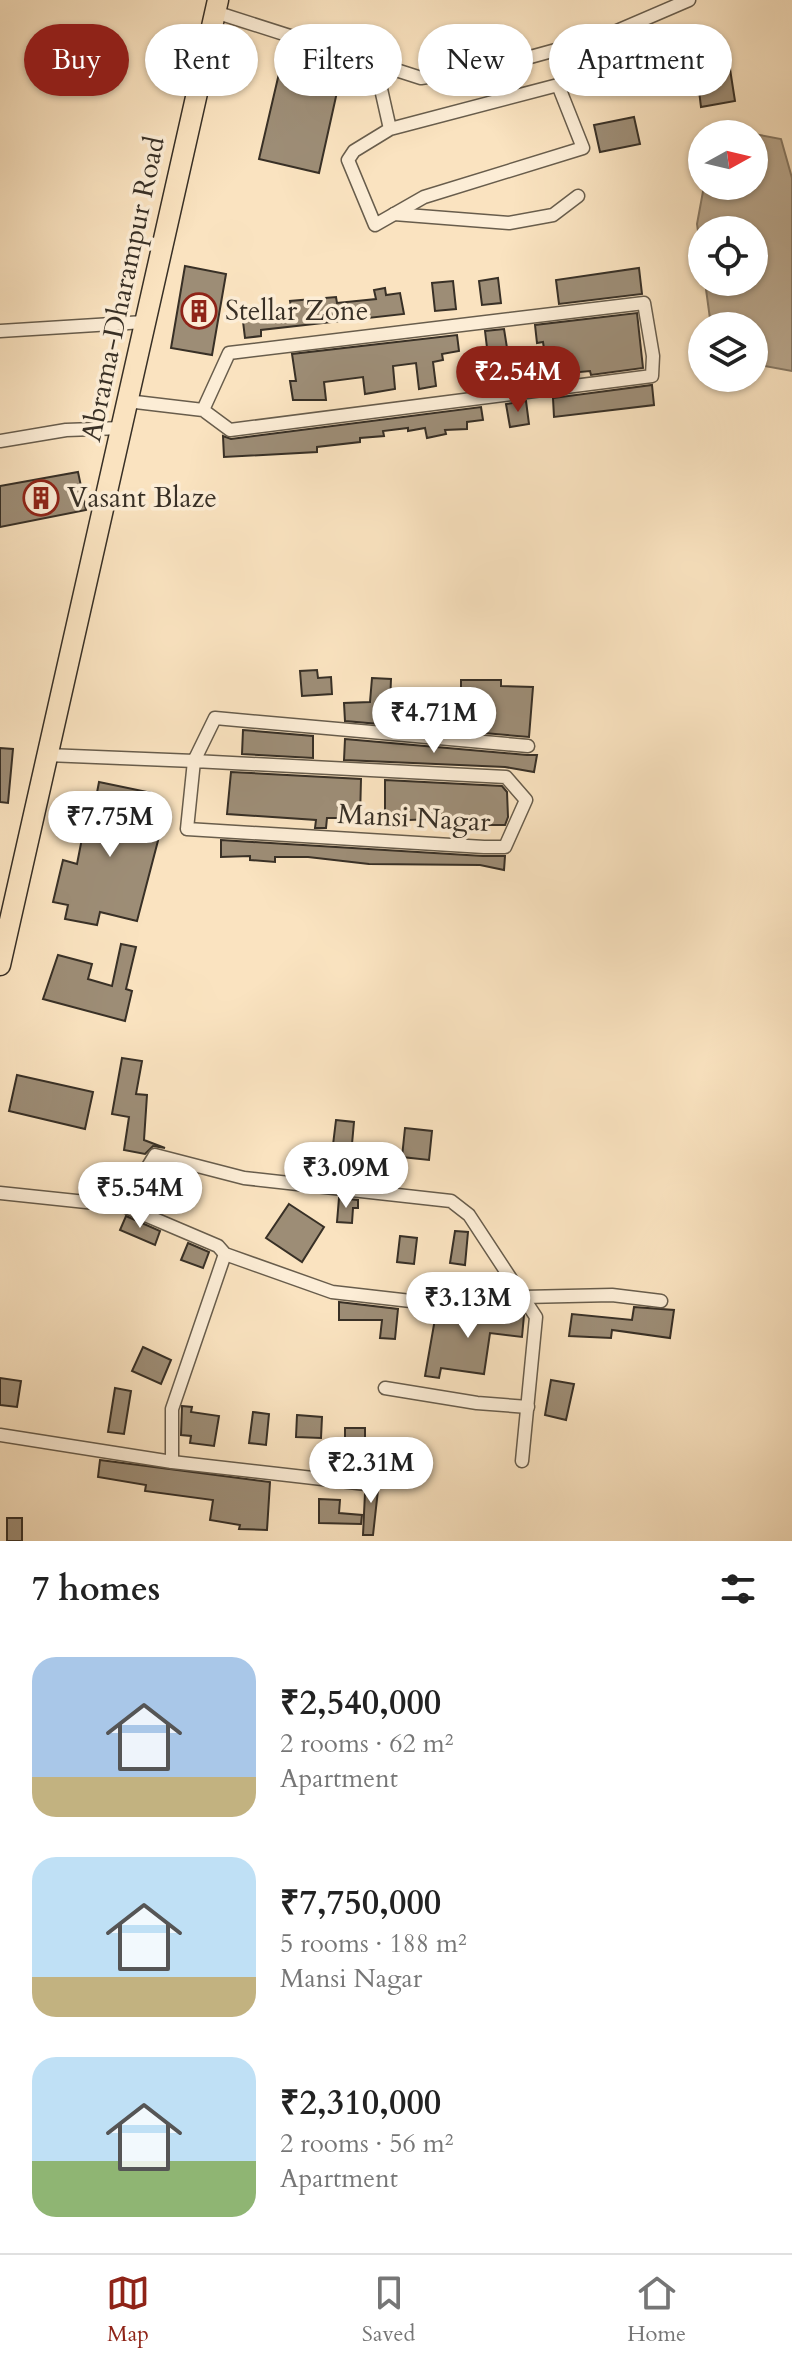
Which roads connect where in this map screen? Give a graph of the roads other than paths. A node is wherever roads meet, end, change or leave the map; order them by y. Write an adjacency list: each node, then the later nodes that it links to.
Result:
1 (689, 0): 4 (street)
2 (216, 6): 3 (street); 9 (main road, Abrama-Dharampur Road)
3 (274, 27)
4 (402, 72)
5 (383, 96): 6 (street)
6 (390, 129): 8 (street); 8 (street)
7 (578, 196): 8 (street)
8 (394, 214)
9 (144, 322): 10 (street); 11 (main road, Abrama-Dharampur Road)
10 (0, 331)
11 (127, 401): 12 (street); 13 (main road, Abrama-Dharampur Road)
12 (203, 410): 12 (street)
13 (122, 428): 14 (street); 16 (main road, Abrama-Dharampur Road)
14 (0, 441)
15 (528, 746): 17 (street, Mansi Nagar)
16 (47, 755): 17 (street, Mansi Nagar); 18 (main road, Abrama-Dharampur Road)
17 (194, 761): 17 (street, Mansi Nagar)
18 (0, 965)
19 (0, 1193): 20 (street)
20 (124, 1206): 21 (street); 22 (street)
21 (225, 1254): 22 (street); 28 (street)
22 (524, 1297): 23 (street); 25 (street)
23 (661, 1301)
24 (385, 1388): 25 (street)
25 (528, 1407): 27 (street)
26 (0, 1435): 28 (street)
27 (522, 1461)
28 (172, 1462): 29 (street)
29 (366, 1484)

